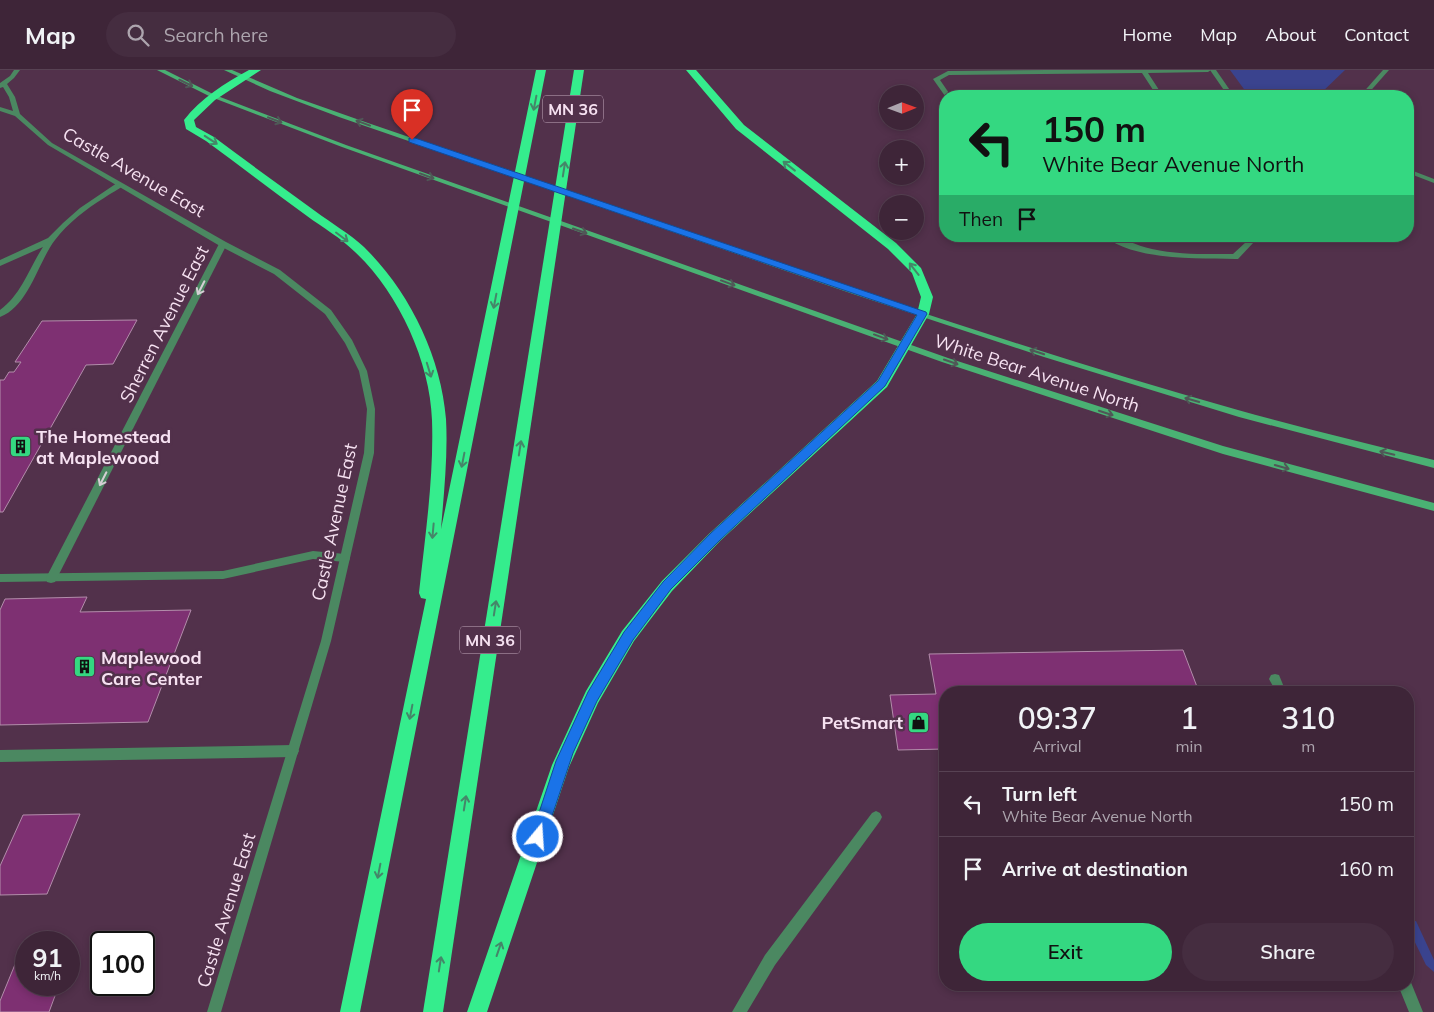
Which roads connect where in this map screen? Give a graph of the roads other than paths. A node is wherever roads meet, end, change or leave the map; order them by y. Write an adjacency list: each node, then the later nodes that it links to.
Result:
1 (17, 70): 13 (street)
2 (160, 70): 18 (main road, White Bear Avenue North, one-way to 18)
3 (227, 70): 12 (main road, White Bear Avenue North)
4 (256, 70): 12 (highway)
5 (541, 70): 37 (highway, MN 36, one-way to 37)
6 (579, 70): 46 (highway, MN 36, one-way to 6)
7 (691, 70): 30 (highway, one-way to 7)
8 (1208, 70): 11 (street)
9 (1213, 70): 16 (street)
10 (1386, 70): 17 (street)
11 (1144, 71): 14 (street); 15 (street)
12 (242, 77): 18 (highway); 30 (main road, White Bear Avenue North, one-way to 12)
13 (2, 85): 20 (street)
14 (942, 90)
15 (1156, 90)
16 (1227, 90)
17 (1368, 90)
18 (213, 96): 31 (main road, White Bear Avenue North, one-way to 31); 37 (highway, one-way to 37)
19 (0, 109): 20 (street)
20 (17, 115): 23 (street, Castle Avenue East)
21 (1414, 173): 22 (street)
22 (1434, 181)
23 (120, 185): 24 (street); 27 (street, Castle Avenue East)
24 (51, 240): 28 (street); 29 (street)
25 (1119, 242): 26 (street)
26 (1250, 242)
27 (223, 244): 34 (street, Castle Avenue East); 36 (street, Sherren Avenue East, one-way to 36)
28 (0, 262)
29 (0, 314)
30 (923, 314): 31 (highway); 32 (main road, White Bear Avenue North, one-way to 30)
31 (906, 346): 33 (main road, White Bear Avenue North, one-way to 33); 47 (highway, one-way to 31)
32 (1434, 464)
33 (1434, 507)
34 (345, 558): 36 (street); 40 (street, Castle Avenue East)
35 (0, 578): 36 (street)
36 (51, 579)
37 (421, 664): 45 (highway, MN 36, one-way to 45)
38 (1275, 679): 39 (street)
39 (1278, 686)
40 (293, 751): 41 (street); 44 (street, Castle Avenue East)
41 (0, 756)
42 (876, 817): 48 (street)
43 (1407, 991): 49 (street)
44 (214, 1012)
45 (350, 1012)
46 (433, 1012)
47 (477, 1012)
48 (739, 1012)
49 (1416, 1012)

